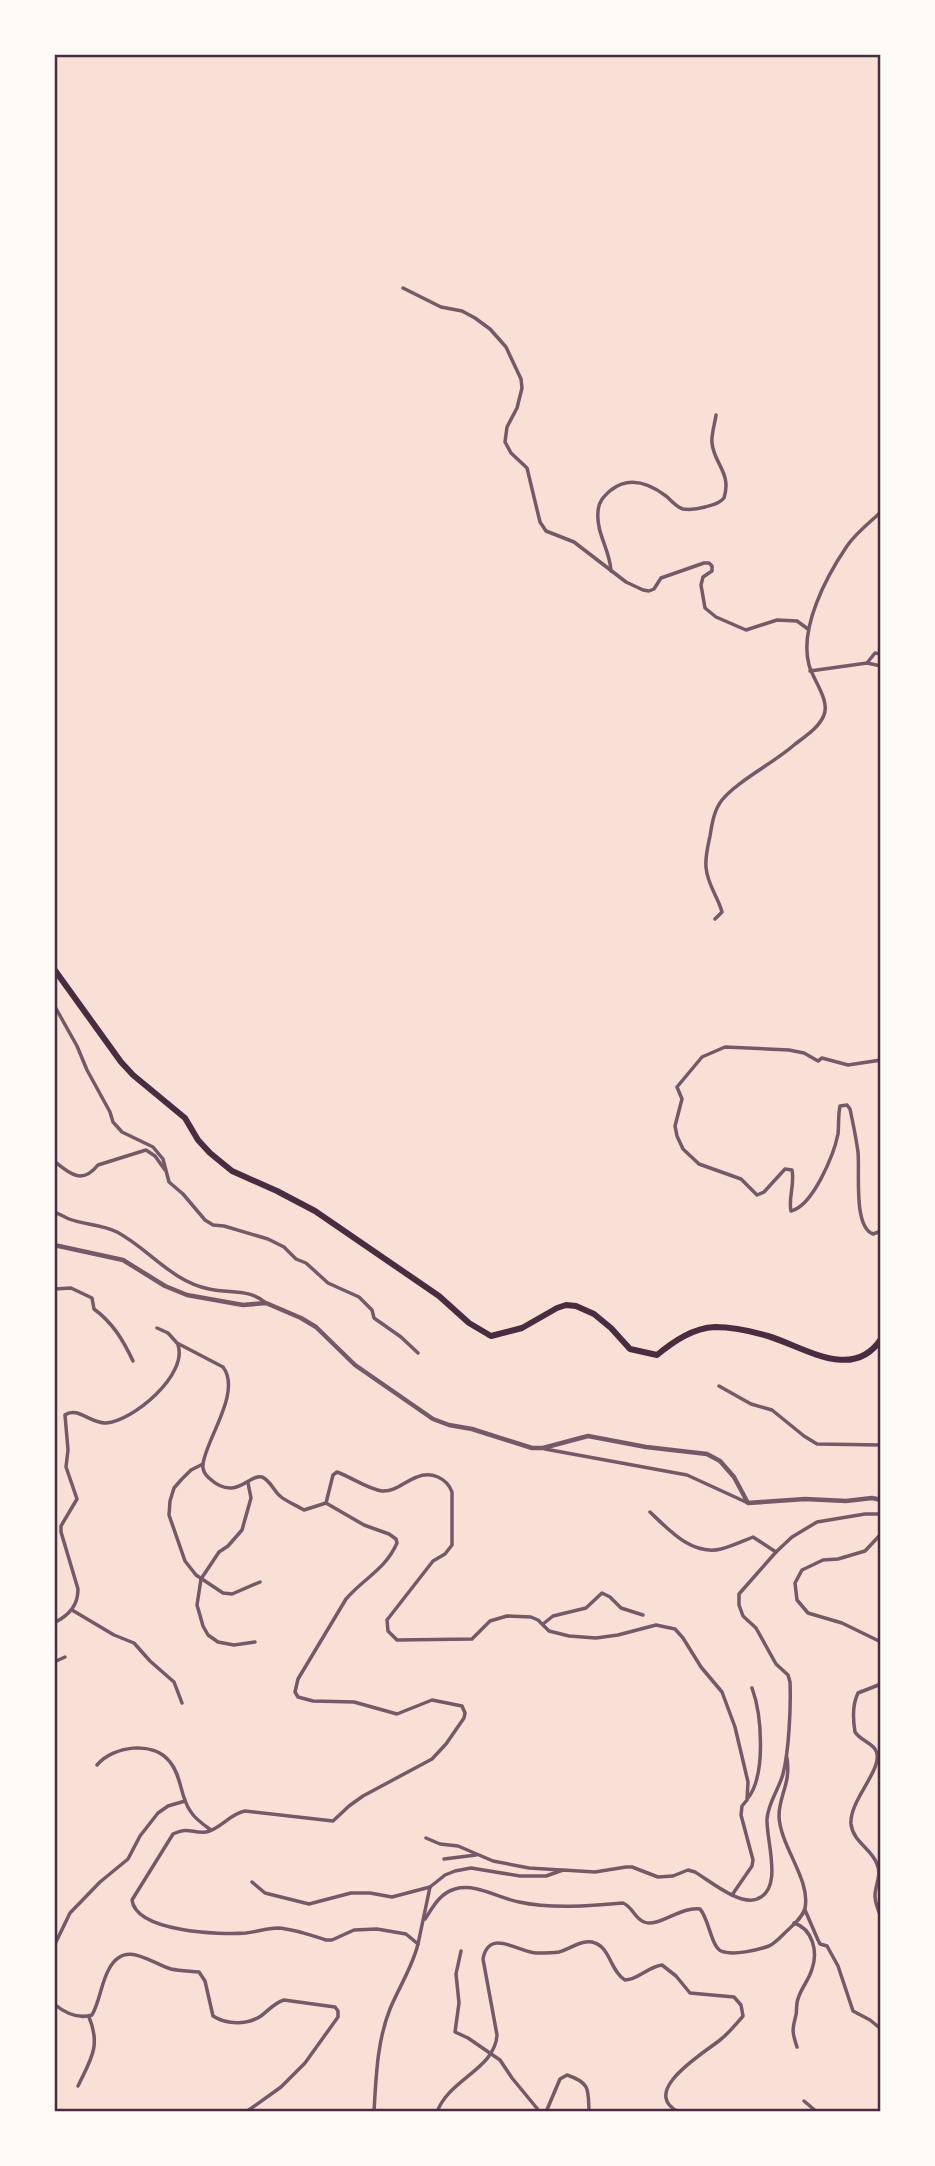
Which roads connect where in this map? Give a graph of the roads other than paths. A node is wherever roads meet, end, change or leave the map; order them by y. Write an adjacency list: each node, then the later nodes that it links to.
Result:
1 (403, 288): 4 (street)
2 (716, 415): 4 (street)
3 (881, 512): 5 (street)
4 (611, 571): 5 (street)
5 (808, 629): 9 (street)
6 (881, 654): 7 (street)
7 (867, 663): 8 (street); 9 (street)
8 (881, 666)
9 (810, 671): 10 (street)
10 (715, 919)
11 (54, 970): 22 (highway)
12 (54, 1005): 15 (street)
13 (881, 1060): 17 (street)
14 (54, 1161): 15 (street)
15 (166, 1172): 24 (street)
16 (54, 1212): 20 (street)
17 (881, 1231)
18 (54, 1245): 20 (street)
19 (54, 1289): 25 (street)
20 (266, 1303): 28 (street)
21 (157, 1328): 23 (street)
22 (881, 1339)
23 (177, 1343): 29 (street); 40 (street)
24 (418, 1353)
25 (133, 1361)
26 (719, 1386): 27 (street)
27 (881, 1446)
28 (543, 1448): 33 (street); 33 (street)
29 (203, 1464): 30 (street); 38 (street)
30 (248, 1483): 32 (street); 38 (street)
31 (881, 1500): 33 (street)
32 (326, 1503): 43 (street); 55 (street)
33 (748, 1503)
34 (650, 1512): 37 (street)
35 (881, 1514): 37 (street)
36 (881, 1534): 45 (street)
37 (776, 1552): 51 (street)
38 (201, 1579): 39 (street); 44 (street)
39 (260, 1582)
40 (72, 1610): 42 (street); 50 (street)
41 (643, 1615): 43 (street)
42 (54, 1623)
43 (543, 1624): 53 (street)
44 (255, 1642)
45 (881, 1642)
46 (65, 1657): 47 (street)
47 (54, 1661)
48 (881, 1684): 64 (street)
49 (752, 1688): 53 (street)
50 (182, 1703)
51 (786, 1753): 62 (street); 63 (street)
52 (97, 1765): 54 (street)
53 (747, 1800): 62 (street)
54 (185, 1801): 55 (street); 68 (street)
55 (211, 1830): 67 (street)
56 (426, 1839): 57 (street)
57 (478, 1855): 58 (street); 59 (street)
58 (444, 1859)
59 (564, 1870): 61 (street); 62 (street)
60 (252, 1882): 61 (street)
61 (430, 1887): 65 (street)
62 (732, 1895)
63 (805, 1909): 66 (street); 72 (street)
64 (881, 1917)
65 (423, 1923): 66 (street); 67 (street)
66 (794, 1923): 73 (street)
67 (418, 1944): 78 (street)
68 (54, 1946)
69 (461, 1951): 74 (street)
70 (54, 2004): 71 (street)
71 (89, 2017): 75 (street); 77 (street)
72 (881, 2029)
73 (797, 2047)
74 (492, 2054): 79 (street); 80 (street); 83 (street)
75 (78, 2086)
76 (804, 2101): 84 (street)
77 (246, 2112)
78 (374, 2112)
79 (437, 2112)
80 (540, 2112)
81 (546, 2112): 82 (street)
82 (589, 2112)
83 (678, 2112)
84 (817, 2112)

